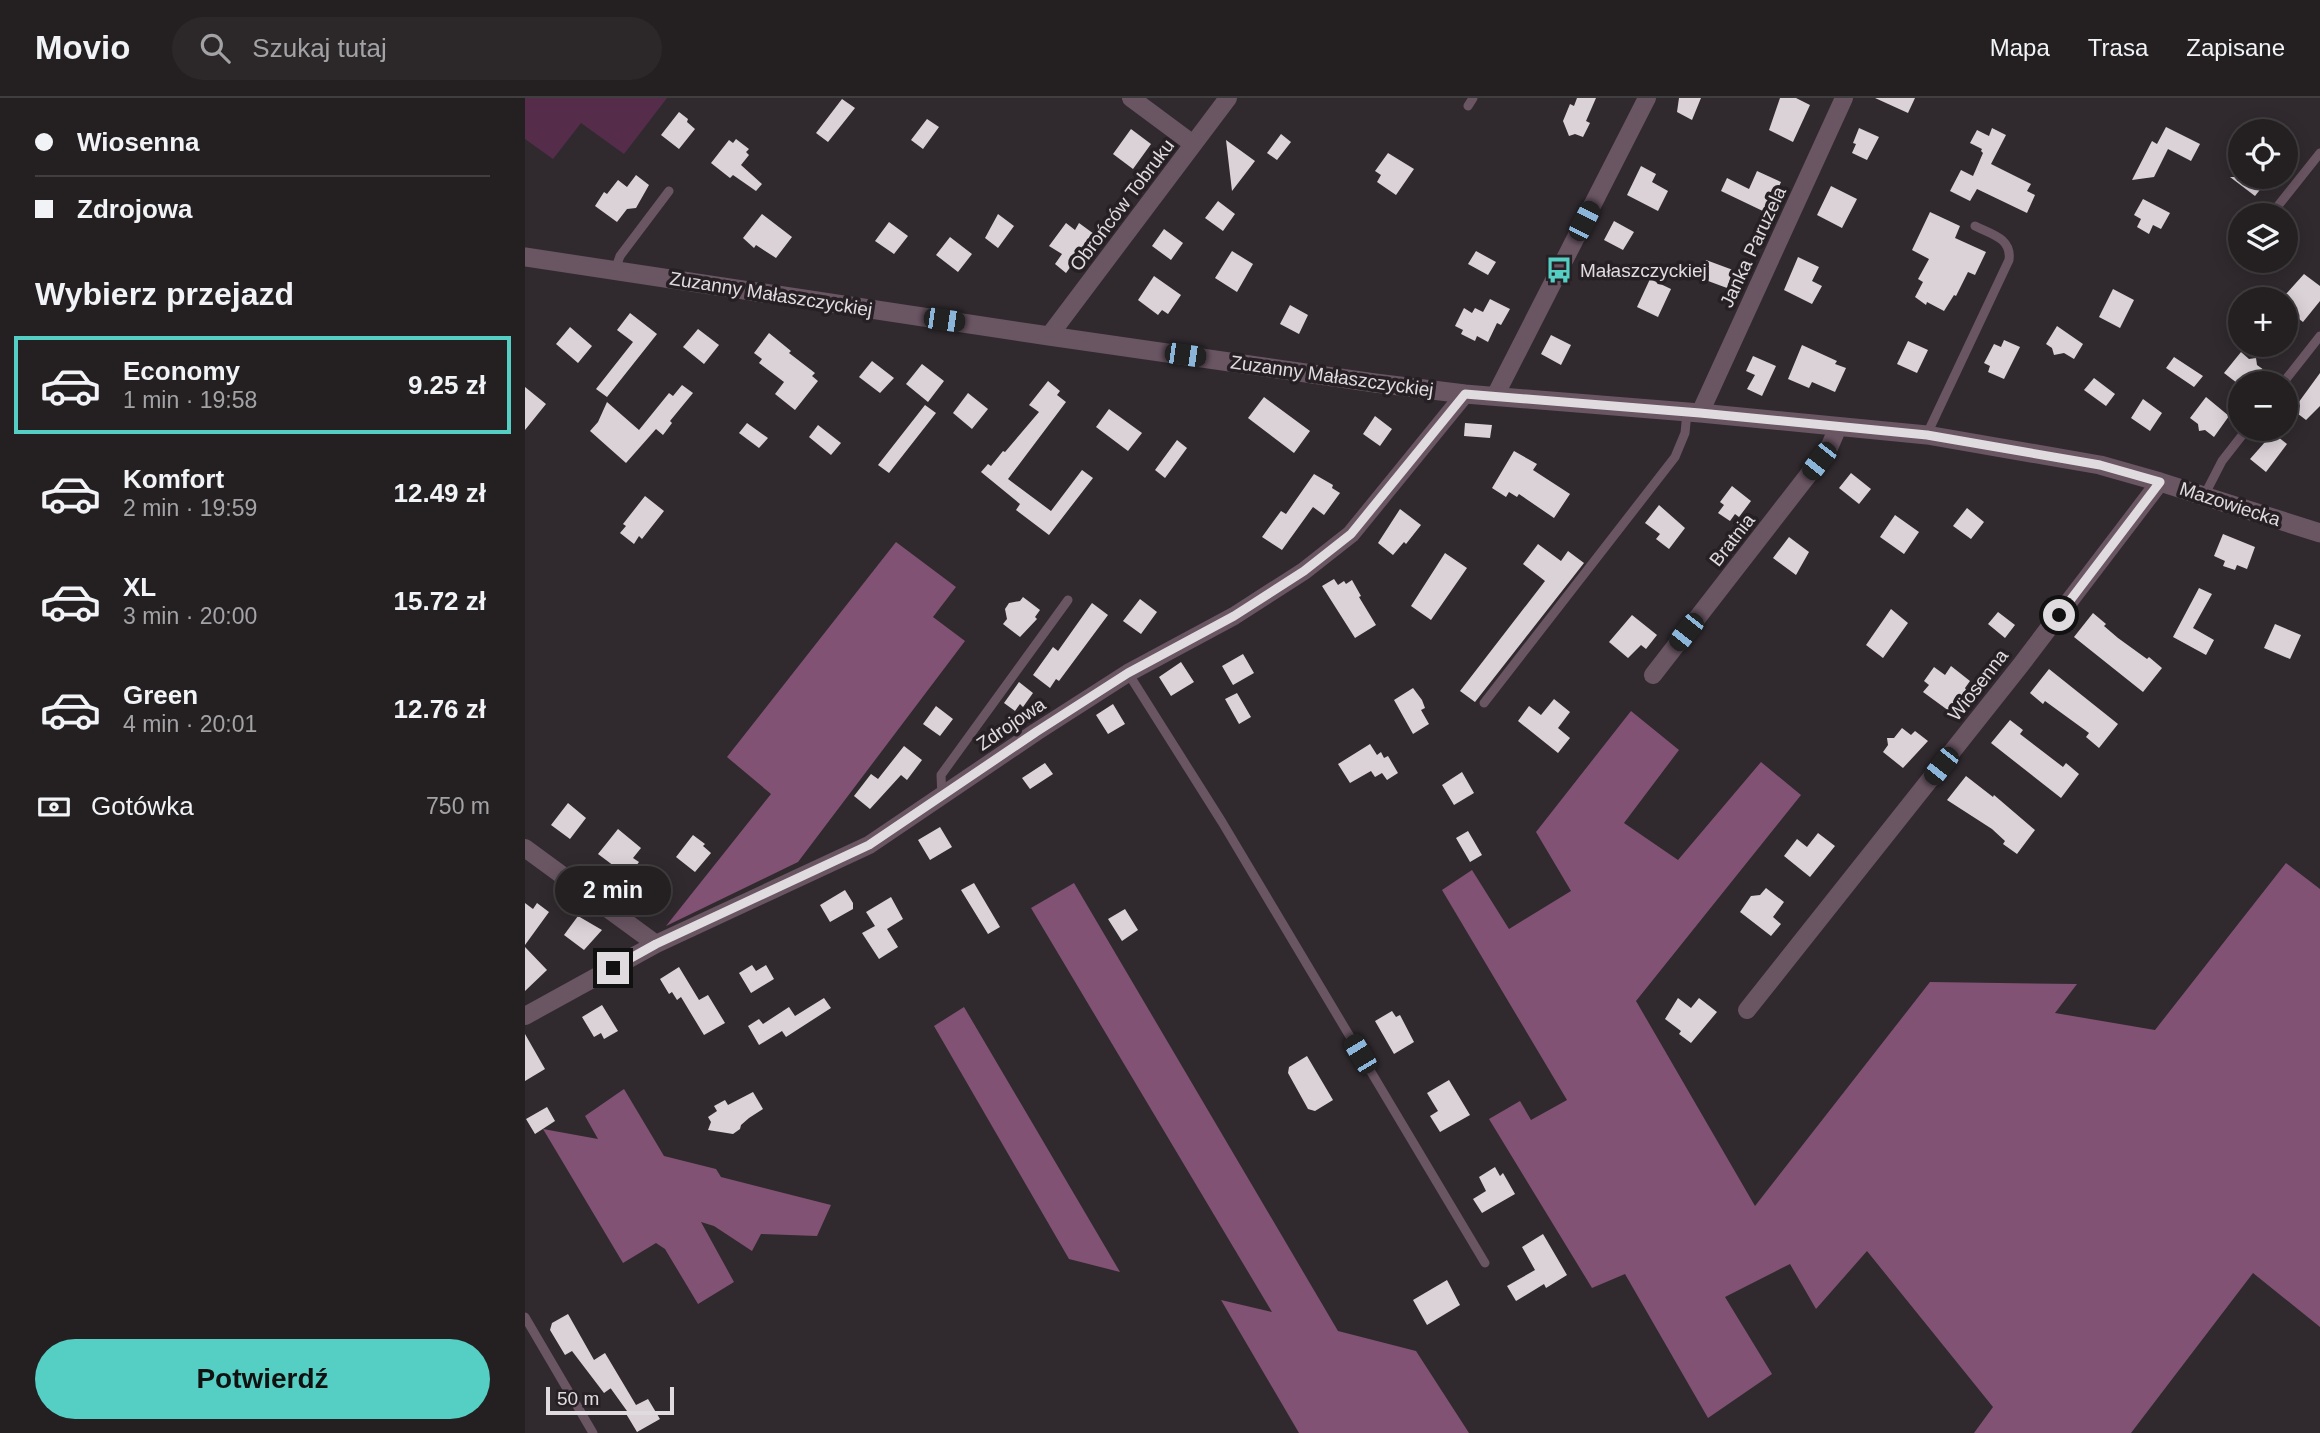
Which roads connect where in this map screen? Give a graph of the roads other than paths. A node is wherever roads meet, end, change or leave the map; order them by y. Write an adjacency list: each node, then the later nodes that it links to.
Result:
1 (1131, 98): 5 (street)
2 (1228, 98): 5 (street, Obrońców Tobruku)
3 (1647, 98): 16 (street)
4 (1844, 98): 17 (street, Janka Paruzela)
5 (1193, 145): 12 (street, Obrońców Tobruku)
6 (2320, 153): 8 (lane)
7 (669, 191): 11 (lane)
8 (2280, 203)
9 (1975, 226): 19 (lane)
10 (525, 257): 11 (street, Zuzanny Małaszczyckiej)
11 (615, 271): 12 (street, Zuzanny Małaszczyckiej)
12 (1049, 336): 15 (street, Zuzanny Małaszczyckiej)
13 (2320, 336): 14 (lane)
14 (2292, 371)
15 (1465, 394): 16 (street, Zuzanny Małaszczyckiej); 26 (street, Zdrojowa)
16 (1495, 396): 17 (street, Zuzanny Małaszczyckiej)
17 (1694, 413): 18 (street, Zuzanny Małaszczyckiej); 28 (lane)
18 (1838, 427): 19 (street, Zuzanny Małaszczyckiej); 27 (street, Bratnia)
19 (1927, 435): 21 (street, Zuzanny Małaszczyckiej)
20 (2238, 441): 23 (lane)
21 (2100, 465): 22 (street, Mazowiecka)
22 (2160, 482): 23 (street, Mazowiecka); 32 (street, Wiosenna)
23 (2204, 496): 24 (street, Mazowiecka)
24 (2320, 533)
25 (1067, 600): 29 (lane)
26 (1128, 673): 29 (street, Zdrojowa); 34 (lane)
27 (1653, 675)
28 (1484, 703)
29 (942, 797): 31 (street, Zdrojowa)
30 (525, 848): 31 (street)
31 (656, 944): 33 (street, Zdrojowa)
32 (1747, 1010)
33 (525, 1016)
34 (1485, 1263)
35 (525, 1317): 36 (lane)
36 (593, 1433)

